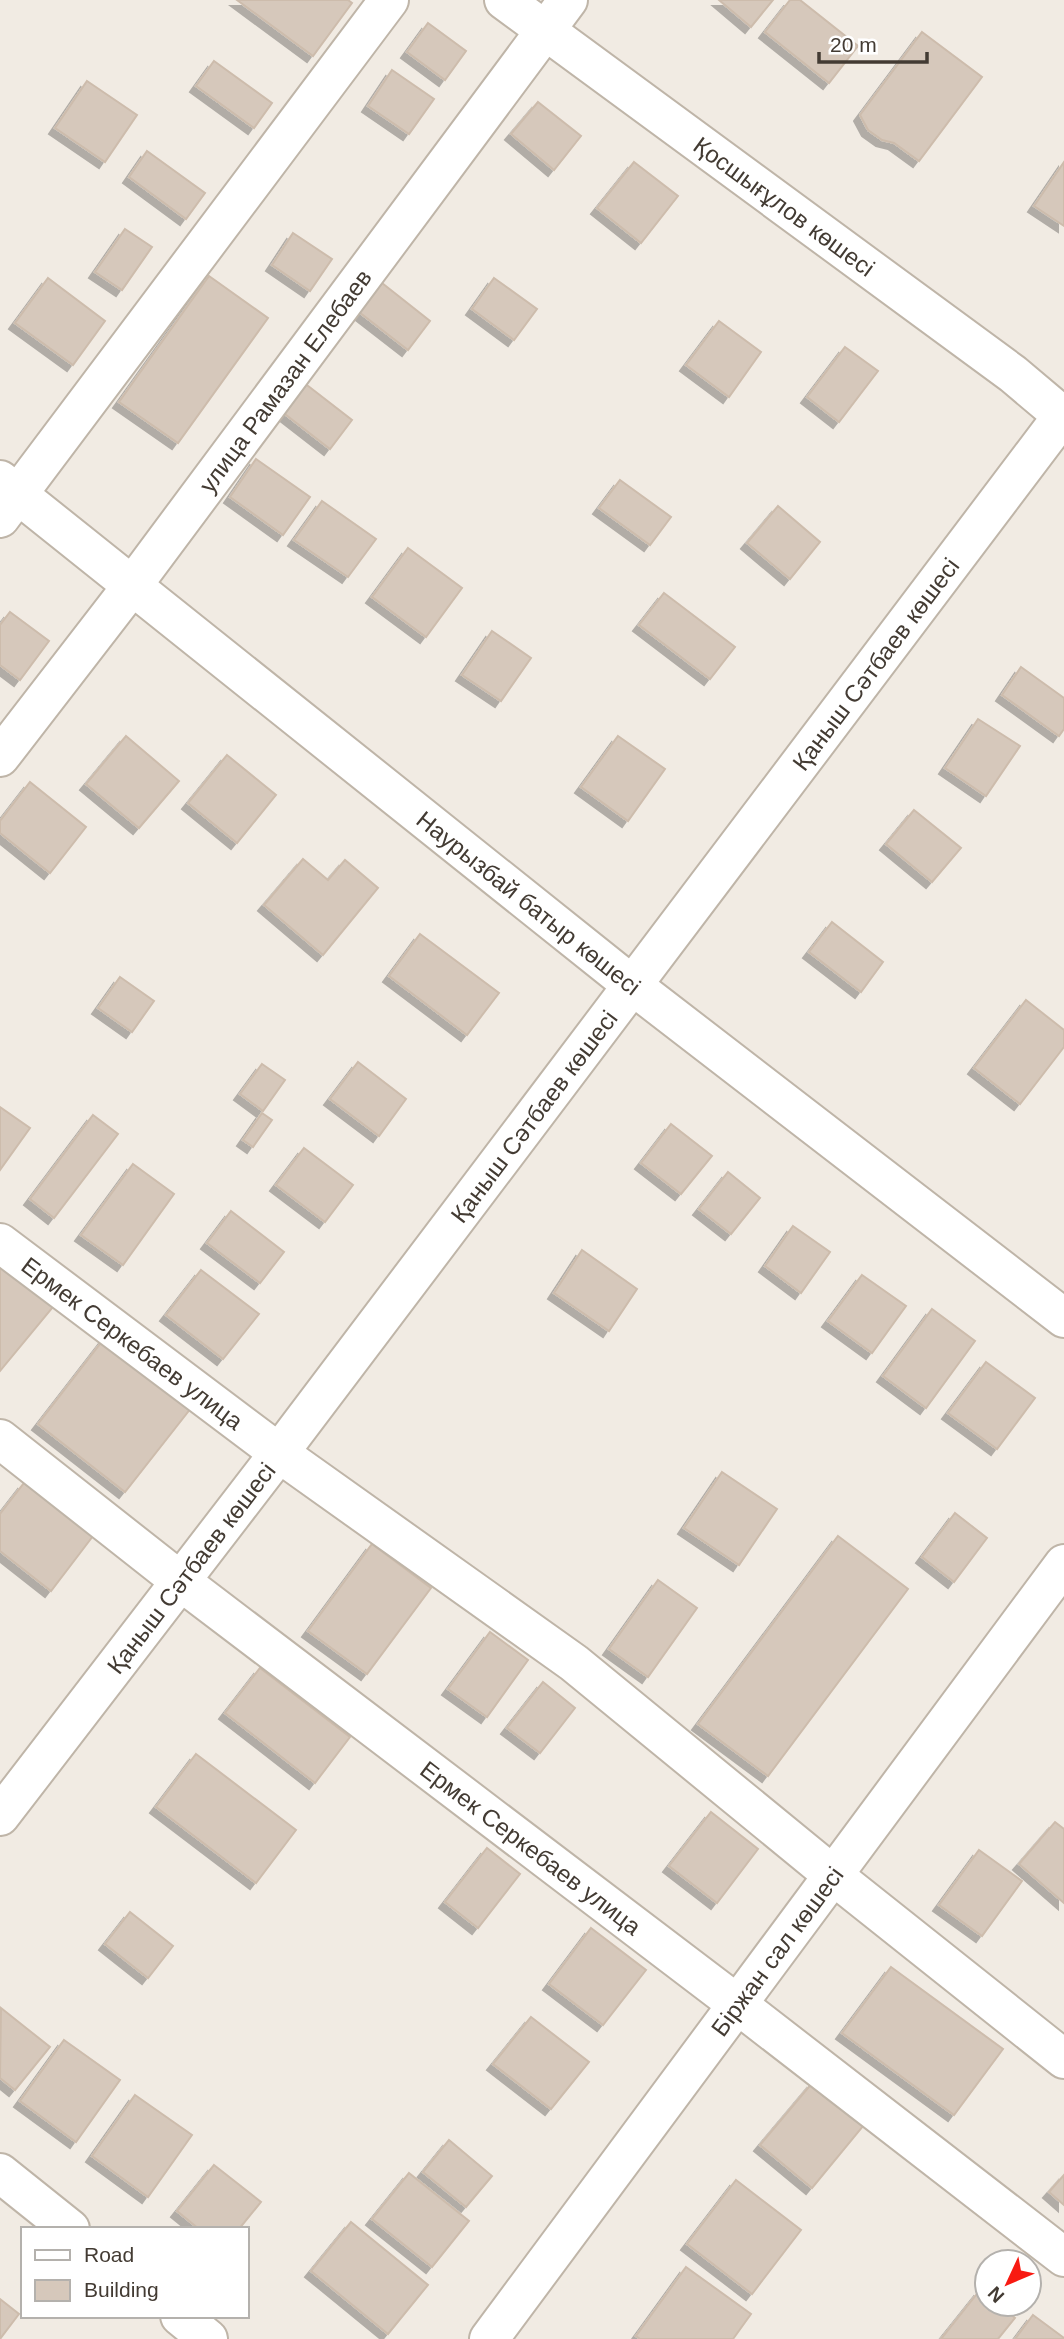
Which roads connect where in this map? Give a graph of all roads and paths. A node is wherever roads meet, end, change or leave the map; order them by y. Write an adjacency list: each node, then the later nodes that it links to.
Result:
1 (389, 0): 6 (street)
2 (504, 0): 4 (street, Қосшығұлов көшесі)
3 (568, 0): 4 (street, улица Рамазан Елебаев)
4 (545, 31): 5 (street, Қосшығұлов көшесі); 7 (street, улица Рамазан Елебаев)
5 (1064, 415): 9 (street, Қаныш Сәтбаев көшесі)
6 (6, 497): 7 (street, Наурызбай батыр көшесі)
7 (132, 586): 8 (street, улица Рамазан Елебаев); 9 (street, Наурызбай батыр көшесі)
8 (0, 757)
9 (632, 985): 11 (street, Наурызбай батыр көшесі); 13 (street, Қаныш Сәтбаев көшесі)
10 (0, 1244): 13 (street, Ермек Серкебаев улица)
11 (1064, 1318)
12 (0, 1439): 15 (street, Ермек Серкебаев улица)
13 (279, 1453): 15 (street, Қаныш Сәтбаев көшесі); 17 (street, Ермек Серкебаев улица)
14 (1064, 1564): 17 (street, Біржан сал көшесі)
15 (179, 1580): 16 (street, Қаныш Сәтбаев көшесі); 18 (street, Ермек Серкебаев улица)
16 (0, 1816)
17 (834, 1876): 18 (street, Біржан сал көшесі); 19 (street, Ермек Серкебаев улица)
18 (737, 2004): 22 (street, Ермек Серкебаев улица); 25 (street, Біржан сал көшесі)
19 (1064, 2059)
20 (0, 2173): 21 (street)
21 (68, 2227)
22 (1064, 2257)
23 (182, 2318): 24 (street)
24 (208, 2339)
25 (489, 2339)

